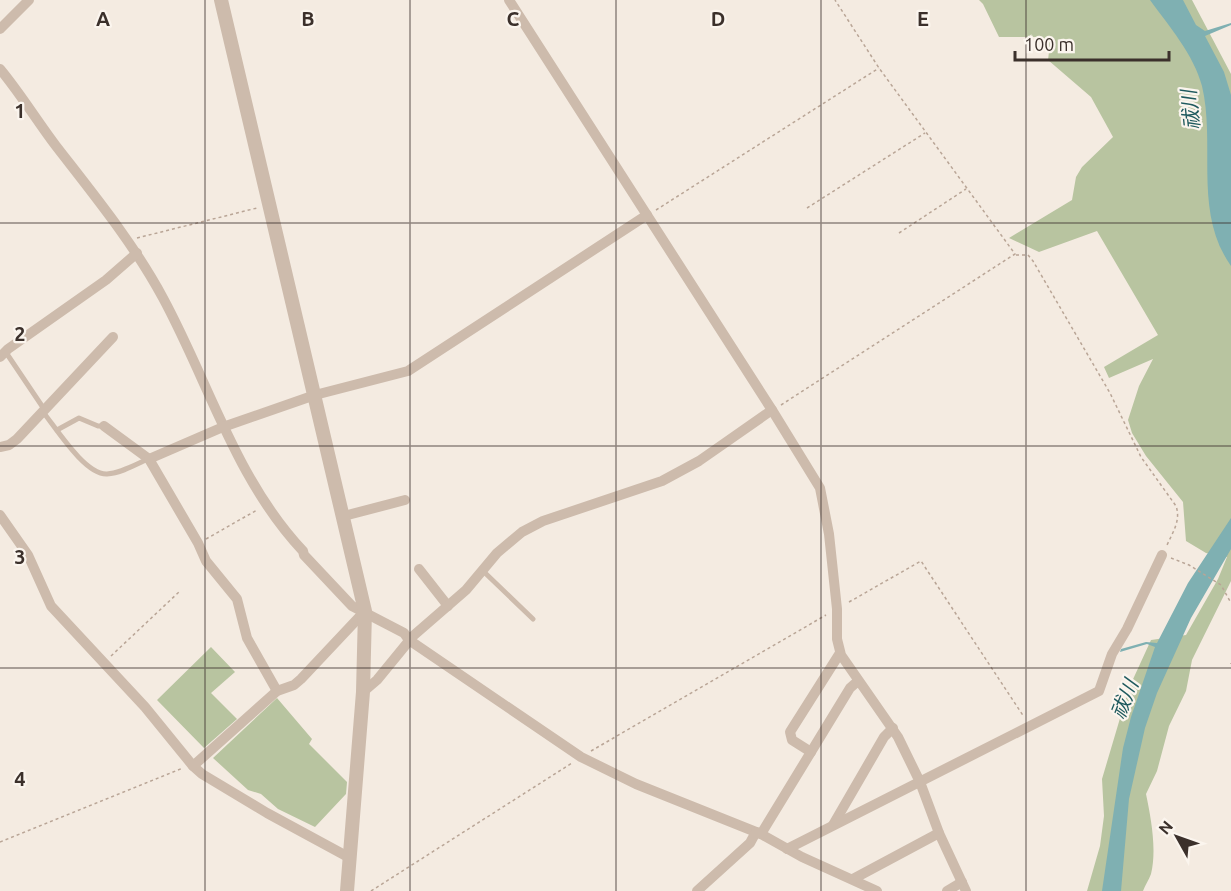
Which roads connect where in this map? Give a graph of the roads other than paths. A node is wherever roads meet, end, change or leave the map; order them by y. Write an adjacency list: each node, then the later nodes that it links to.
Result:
1 (29, 0): 4 (street)
2 (221, 0): 10 (street)
3 (509, 0): 6 (street)
4 (0, 29)
5 (0, 69): 7 (street)
6 (647, 215): 10 (street); 12 (street)
7 (136, 253): 9 (street); 14 (street)
8 (112, 337): 11 (street)
9 (3, 354): 11 (lane)
10 (315, 395): 14 (street); 20 (street)
11 (43, 410): 15 (lane); 16 (street)
12 (772, 410): 23 (street); 28 (street)
13 (104, 426): 15 (lane); 17 (street)
14 (223, 427): 17 (street); 25 (street)
15 (57, 430): 17 (lane)
16 (0, 447)
17 (149, 459): 30 (street)
18 (405, 500): 20 (street)
19 (0, 515): 34 (street)
20 (344, 516): 25 (street)
21 (1162, 555): 35 (street)
22 (419, 569): 24 (street)
23 (482, 570): 24 (street); 26 (lane)
24 (448, 606): 27 (street)
25 (365, 611): 27 (street); 30 (street); 31 (street)
26 (533, 619)
27 (409, 640): 31 (street); 37 (street)
28 (840, 653): 29 (street); 33 (street)
29 (858, 681): 32 (street); 33 (street)
30 (277, 691): 34 (street)
31 (363, 692): 40 (street)
32 (893, 728): 35 (street); 36 (street)
33 (811, 752): 37 (street)
34 (192, 764): 40 (street)
35 (920, 782): 36 (street); 38 (street)
36 (833, 825): 39 (street)
37 (759, 833): 39 (street); 44 (street)
38 (939, 833): 41 (street); 42 (street)
39 (788, 849): 41 (street)
40 (350, 858): 43 (street)
41 (853, 879): 45 (street)
42 (964, 887): 46 (street)
43 (347, 891)
44 (697, 891)
45 (877, 891)
46 (947, 891)

